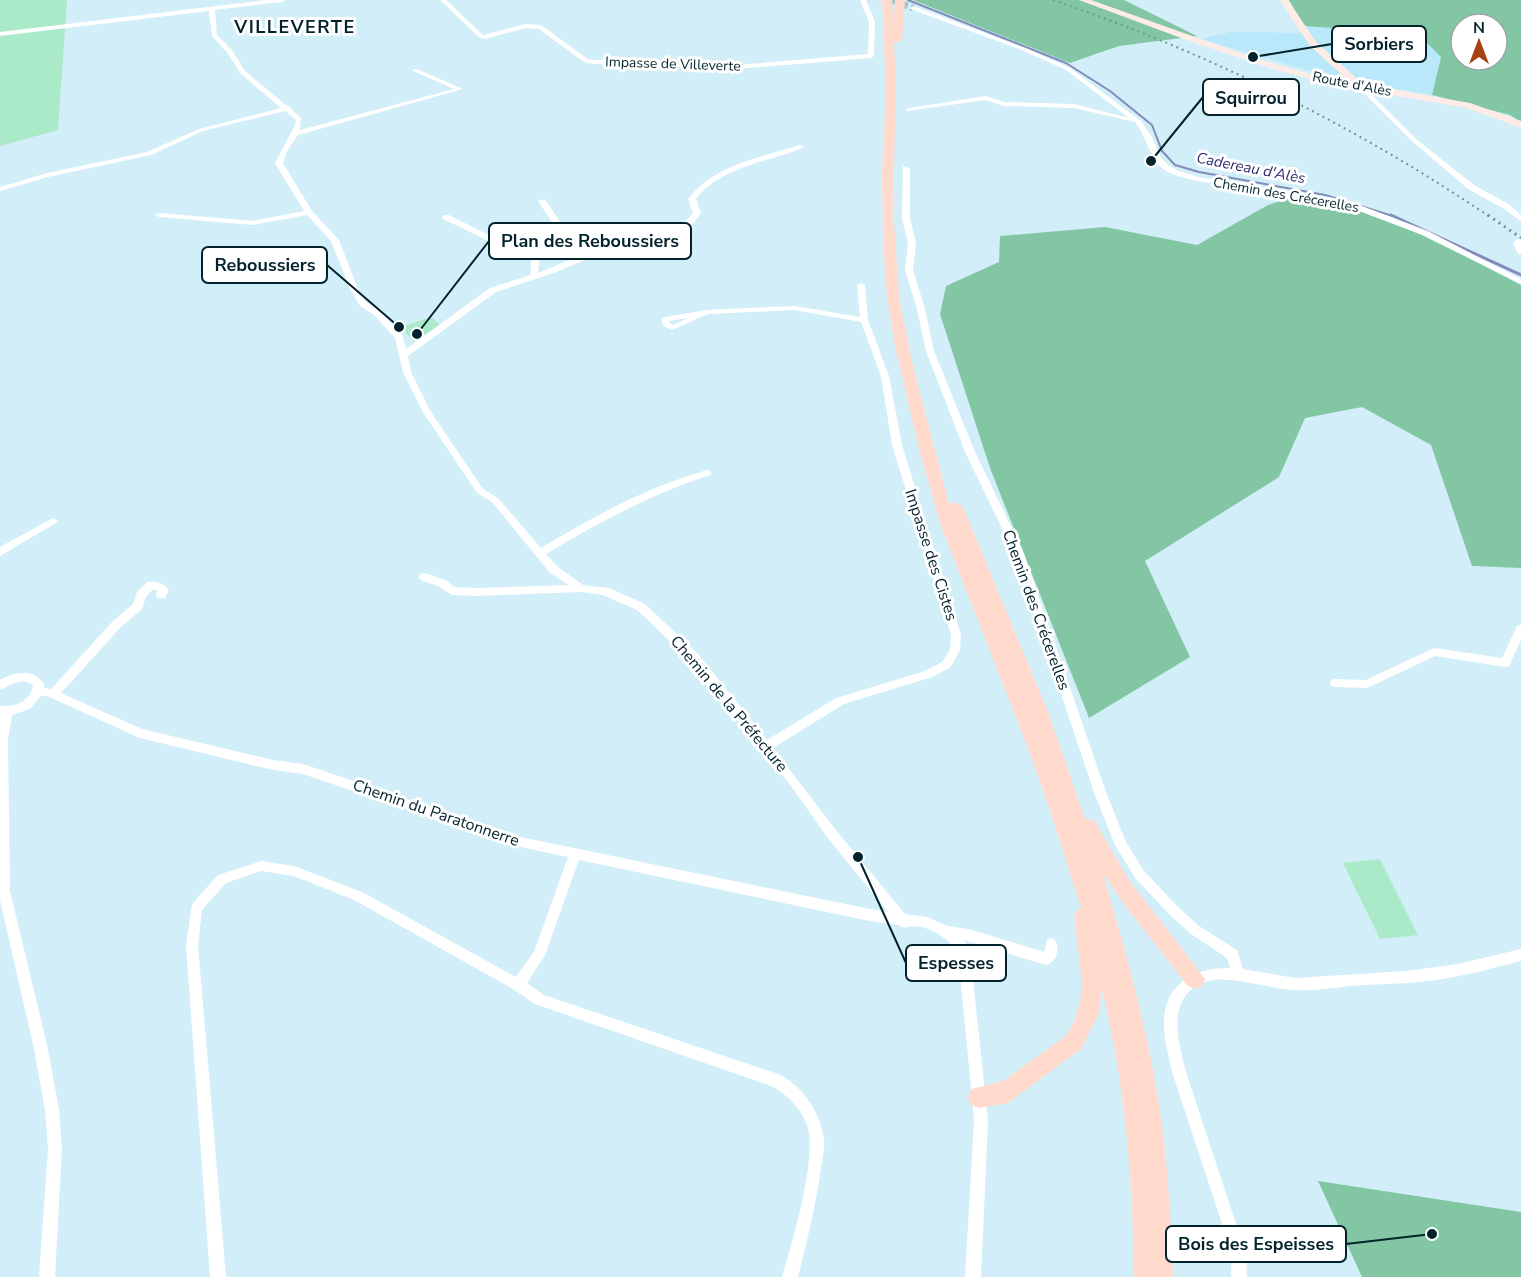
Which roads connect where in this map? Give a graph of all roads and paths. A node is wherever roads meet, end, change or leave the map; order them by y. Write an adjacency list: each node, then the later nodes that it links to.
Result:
1 (282, 0): 8 (street)
2 (443, 0): 3 (street, Impasse de Villeverte)
3 (863, 0)
4 (1083, 0): 13 (main road, Route d'Alès)
5 (1284, 0): 13 (main road)
6 (887, 1): 12 (main road)
7 (900, 3): 12 (main road)
8 (212, 8): 10 (street); 14 (street)
9 (913, 8): 16 (street, Chemin des Crécerelles)
10 (0, 34)
11 (415, 70): 18 (street)
12 (891, 80): 36 (main road)
13 (1360, 87): 17 (main road, Route d'Alès); 26 (street)
14 (288, 108): 18 (street); 21 (street)
15 (909, 110): 16 (street)
16 (1139, 122): 31 (street, Chemin des Crécerelles)
17 (1521, 125)
18 (297, 133): 23 (street, Chemin de la Préfecture)
19 (802, 147): 30 (street)
20 (906, 168): 58 (street, Chemin des Crécerelles)
21 (0, 189)
22 (543, 201): 27 (street)
23 (309, 212): 24 (street); 35 (street, Chemin de la Préfecture)
24 (159, 215)
25 (446, 217): 27 (street)
26 (1521, 219)
27 (533, 240): 30 (street)
28 (1521, 242): 29 (street)
29 (1521, 252)
30 (534, 277): 35 (street)
31 (1521, 282)
32 (861, 285): 34 (street, Impasse des Cistes)
33 (706, 312): 34 (street)
34 (864, 320): 51 (street, Impasse des Cistes)
35 (403, 356): 40 (street, Chemin de la Préfecture)
36 (924, 432): 50 (main road); 52 (main road)
37 (706, 473): 40 (street)
38 (53, 521): 39 (street)
39 (0, 552)
40 (541, 553): 42 (street, Chemin de la Préfecture)
41 (424, 577): 42 (street)
42 (581, 588): 51 (street, Chemin de la Préfecture)
43 (161, 595): 48 (street)
44 (1521, 629): 46 (street)
45 (2, 682): 47 (street)
46 (1335, 683)
47 (39, 692): 48 (street, Chemin du Paratonnerre); 49 (street)
48 (53, 694): 53 (street, Chemin du Paratonnerre)
49 (3, 710): 62 (street)
50 (1050, 741): 59 (main road); 67 (main road)
51 (765, 747): 54 (street, Chemin de la Préfecture)
52 (1073, 850): 61 (main road); 66 (main road)
53 (575, 855): 54 (street, Chemin du Paratonnerre); 60 (street)
54 (904, 922): 55 (street, Chemin du Paratonnerre)
55 (947, 932): 56 (street, Chemin du Paratonnerre); 61 (street)
56 (1051, 944)
57 (1521, 955): 58 (street)
58 (1239, 975): 59 (street)
59 (1195, 979): 68 (street)
60 (518, 985): 63 (street); 64 (street)
61 (979, 1097): 65 (street)
62 (47, 1277)
63 (218, 1277)
64 (790, 1277)
65 (973, 1277)
66 (1146, 1277)
67 (1161, 1277)
68 (1239, 1277)

